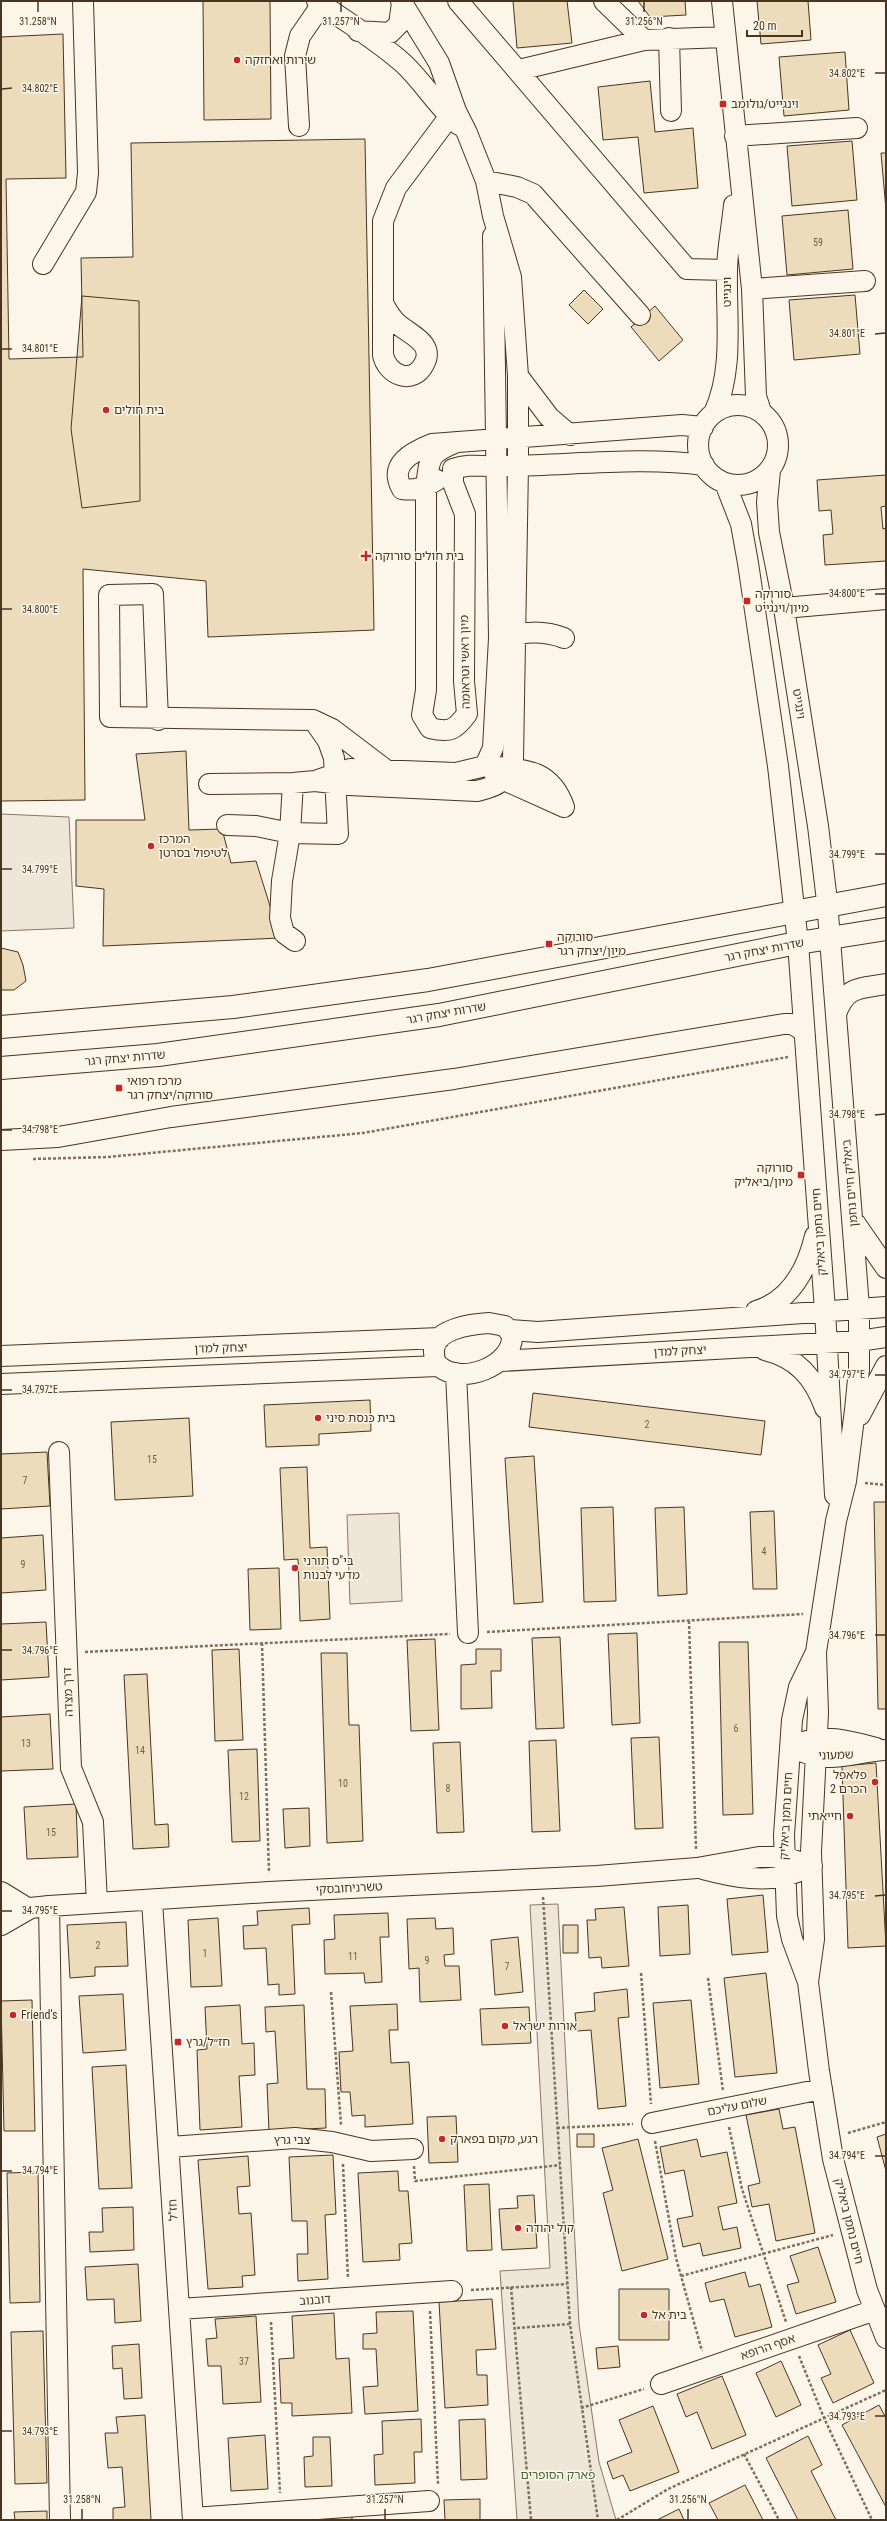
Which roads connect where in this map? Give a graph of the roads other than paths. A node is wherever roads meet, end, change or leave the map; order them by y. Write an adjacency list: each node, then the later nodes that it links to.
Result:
1 (83, 1): 20 (street)
2 (458, 1): 11 (street)
3 (604, 1): 10 (street)
4 (722, 1): 8 (street, וינגייט)
5 (402, 2): 7 (street); 13 (street)
6 (319, 3): 7 (street); 14 (street)
7 (358, 31): 13 (street)
8 (725, 37): 9 (street); 16 (street, וינגייט)
9 (669, 38): 10 (street); 12 (street)
10 (644, 40): 11 (street)
11 (519, 70): 21 (street)
12 (671, 111)
13 (452, 114): 18 (street); 24 (street)
14 (299, 126)
15 (857, 128): 16 (street)
16 (735, 136): 17 (street, וינגייט)
17 (738, 169): 21 (street, וינגייט); 23 (street, וינגייט)
18 (486, 181): 19 (street); 25 (street)
19 (493, 216): 26 (street); 31 (street)
20 (43, 264)
21 (727, 270): 28 (street, וינגייט)
22 (865, 281): 23 (street)
23 (752, 289): 27 (street, וינגייט)
24 (382, 303)
25 (640, 315)
26 (518, 376): 29 (street); 30 (street)
27 (761, 412): 28 (street); 37 (street)
28 (709, 420): 29 (street, מיון ראשי וטראומה); 35 (street)
29 (570, 435): 30 (street, מיון ראשי וטראומה)
30 (518, 438): 31 (street, מיון ראשי וטראומה); 33 (street)
31 (498, 440): 32 (street, מיון ראשי וטראומה); 34 (street)
32 (457, 442): 39 (street, מיון ראשי וטראומה); 39 (street, מיון ראשי וטראומה)
33 (518, 465): 34 (street, מיון ראשי וטראומה); 35 (street, מיון ראשי וטראומה); 42 (street)
34 (498, 466): 36 (street, מיון ראשי וטראומה); 42 (street)
35 (704, 466): 38 (street)
36 (453, 469): 39 (street, מיון ראשי וטראומה); 39 (street, מיון ראשי וטראומה)
37 (770, 470): 38 (street); 41 (street, וינגייט)
38 (725, 483): 56 (street)
39 (426, 487)
40 (886, 599): 41 (street)
41 (784, 608): 55 (street, וינגייט)
42 (510, 638): 46 (street); 48 (street)
43 (158, 720): 43 (street); 44 (street)
44 (312, 720): 45 (street); 49 (street)
45 (342, 736): 47 (street); 49 (street)
46 (485, 766): 47 (street); 48 (street)
47 (386, 770): 49 (street)
48 (506, 774): 49 (street)
49 (342, 778): 51 (street); 53 (street)
50 (209, 784): 51 (street)
51 (293, 784): 53 (street)
52 (227, 825): 53 (street)
53 (290, 833): 59 (street)
54 (886, 895): 55 (main road)
55 (827, 906): 56 (main road); 58 (street, וינגייט)
56 (794, 911): 60 (street); 63 (main road)
57 (886, 929): 58 (main road, שדרות יצחק רגר)
58 (830, 939): 60 (main road, שדרות יצחק רגר); 62 (street, ביאליק חיים נחמן)
59 (295, 941)
60 (798, 943): 64 (street, חיים נחמן ביאליק); 65 (main road, שדרות יצחק רגר)
61 (886, 984): 62 (street)
62 (836, 1014): 68 (street, ביאליק חיים נחמן)
63 (1, 1027)
64 (806, 1045): 66 (street); 67 (street, חיים נחמן ביאליק)
65 (1, 1068)
66 (1, 1140)
67 (818, 1221): 72 (street, חיים נחמן ביאליק); 73 (street)
68 (854, 1221): 69 (street); 71 (street, ביאליק חיים נחמן)
69 (886, 1268)
70 (886, 1307): 71 (street)
71 (860, 1308): 72 (street); 77 (street, חיים נחמן ביאליק)
72 (825, 1310): 73 (street); 78 (street, חיים נחמן ביאליק)
73 (734, 1317): 74 (street)
74 (510, 1330): 76 (street); 81 (street)
75 (886, 1337): 77 (street, יצחק למדן)
76 (440, 1338): 80 (street, יצחק למדן); 83 (street)
77 (859, 1341): 78 (street, יצחק למדן); 86 (street, חיים נחמן ביאליק)
78 (825, 1343): 79 (street, יצחק למדן); 85 (street, חיים נחמן ביאליק)
79 (735, 1347): 81 (street, יצחק למדן); 85 (street)
80 (1, 1356)
81 (501, 1361): 83 (street)
82 (886, 1366): 86 (street)
83 (447, 1369): 84 (street); 89 (street)
84 (1, 1384)
85 (831, 1423): 88 (street, חיים נחמן ביאליק)
86 (852, 1433): 88 (street, חיים נחמן ביאליק)
87 (59, 1452): 101 (street, דרך מצדה)
88 (836, 1521): 90 (street, חיים נחמן ביאליק)
89 (468, 1634)
90 (816, 1652): 91 (street, חיים נחמן ביאליק); 92 (street, חיים נחמן ביאליק)
91 (816, 1738): 92 (street, שמעוני); 93 (street, שמעוני); 94 (street, חיים נחמן ביאליק)
92 (790, 1746): 94 (street, שמעוני); 95 (street, חיים נחמן ביאליק)
93 (885, 1750): 94 (street, שמעוני)
94 (815, 1757): 96 (street, חיים נחמן ביאליק)
95 (784, 1856): 96 (street, טשרניחובסקי); 97 (street, טשרניחובסקי); 98 (street, חיים נחמן ביאליק)
96 (812, 1866): 98 (street, טשרניחובסקי); 106 (street, חיים נחמן ביאליק)
97 (697, 1868): 98 (street, טשרניחובסקי); 100 (street, טשרניחובסקי)
98 (784, 1877): 106 (street, חיים נחמן ביאליק)
99 (1, 1893): 103 (main road)
100 (152, 1901): 101 (street, טשרניחובסקי); 109 (street, חז"ל)
101 (98, 1903): 102 (street, טשרניחובסקי)
102 (49, 1906): 103 (street, טשרניחובסקי); 118 (street)
103 (27, 1908): 104 (street, טשרניחובסקי); 105 (main road)
104 (1, 1912)
105 (1, 1924)
106 (808, 1982): 107 (street, חיים נחמן ביאליק)
107 (822, 2089): 108 (street, שלום עליכם); 113 (street, חיים נחמן ביאליק)
108 (652, 2122)
109 (170, 2147): 110 (street, צבי גרץ); 112 (street, חז"ל)
110 (413, 2149)
111 (452, 2291): 112 (street, דובנוב)
112 (179, 2309): 117 (street, חז"ל)
113 (875, 2310): 114 (street, חיים נחמן ביאליק); 115 (street, אסף הרופא)
114 (886, 2338)
115 (661, 2384)
116 (429, 2501): 117 (street)
117 (193, 2519)
118 (60, 2520)

